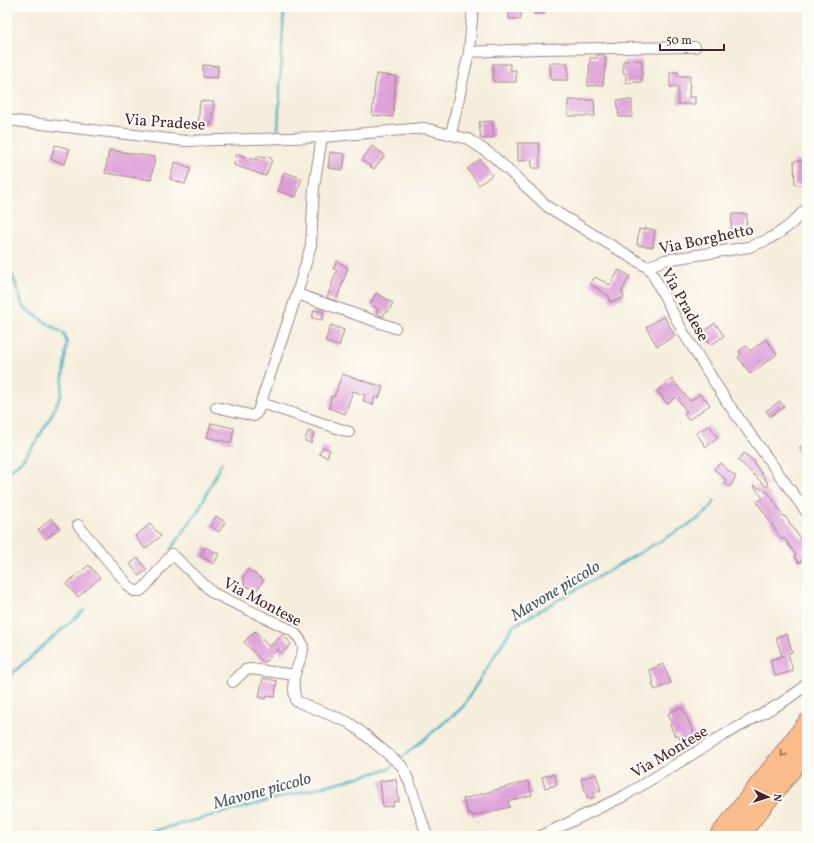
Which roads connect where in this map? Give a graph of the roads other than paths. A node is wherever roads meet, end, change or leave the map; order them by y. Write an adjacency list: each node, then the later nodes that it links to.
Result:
1 (473, 7): 3 (street)
2 (695, 47): 3 (street)
3 (470, 52): 5 (street)
4 (7, 120): 6 (street, Via Pradese)
5 (452, 134): 6 (street, Via Pradese); 8 (street, Via Pradese)
6 (322, 137): 9 (street)
7 (807, 208): 8 (street, Via Borghetto)
8 (647, 267): 14 (street, Via Pradese)
9 (297, 294): 10 (street); 11 (street)
10 (395, 328)
11 (261, 403): 12 (street); 13 (street)
12 (216, 407)
13 (349, 432)
14 (807, 513)
15 (78, 525): 16 (street, Via Montese)
16 (295, 675): 17 (street); 21 (street, Via Montese)
17 (233, 682)
18 (807, 683): 22 (street, Via Montese)
19 (807, 723): 23 (highway, one-way to 23)
20 (807, 751): 24 (highway)
21 (427, 836)
22 (541, 836)
23 (719, 836)
24 (739, 836)

